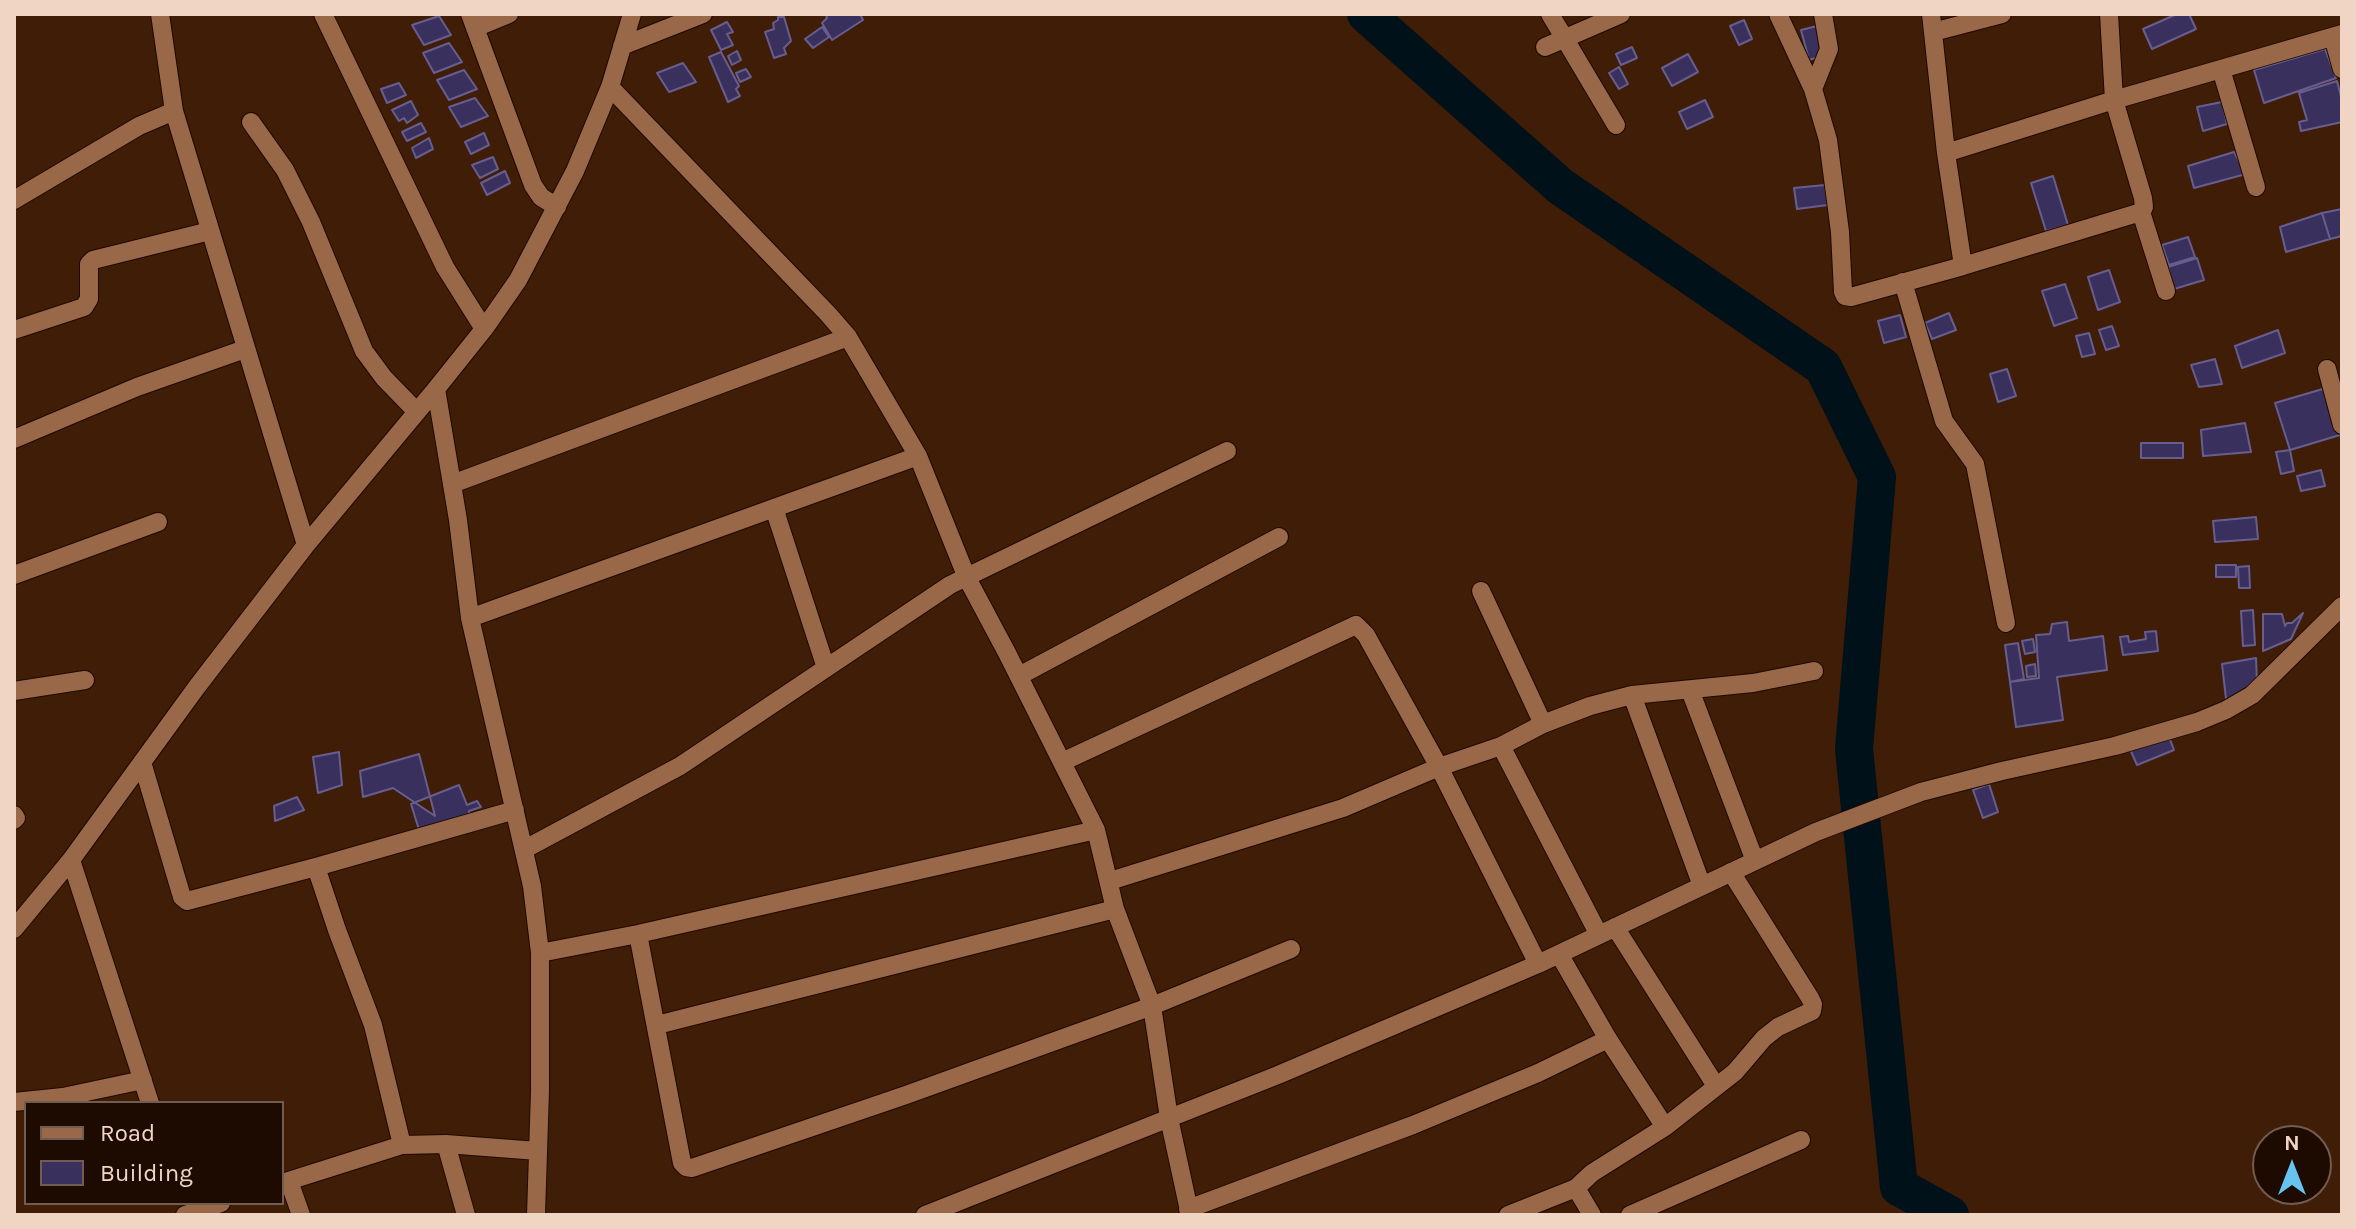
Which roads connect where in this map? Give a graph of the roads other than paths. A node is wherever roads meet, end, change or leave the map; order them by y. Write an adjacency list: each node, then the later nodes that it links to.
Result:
1 (160, 14): 23 (street)
2 (323, 14): 35 (street)
3 (509, 14): 12 (street)
4 (632, 14): 16 (street)
5 (703, 14): 16 (street)
6 (1550, 14): 15 (street)
7 (1621, 14): 15 (street)
8 (1778, 14): 21 (street)
9 (1823, 14): 21 (street)
10 (2002, 14): 13 (street)
11 (2109, 14): 22 (street)
12 (473, 21): 29 (street)
13 (1932, 23): 26 (street)
14 (2337, 36): 18 (street); 19 (street)
15 (1564, 38): 17 (street); 25 (street)
16 (622, 46): 20 (street)
17 (1545, 47)
18 (2221, 69): 22 (street); 27 (street)
19 (2342, 69)
20 (610, 87): 29 (street); 37 (street)
21 (1813, 89): 33 (street)
22 (2114, 100): 26 (street); 30 (street)
23 (174, 111): 28 (street); 31 (street)
24 (251, 122): 41 (street)
25 (1616, 125)
26 (1946, 153): 32 (street)
27 (2256, 187)
28 (14, 200)
29 (557, 207): 35 (street)
30 (2141, 212): 32 (street); 34 (street)
31 (210, 231): 36 (street); 38 (street)
32 (1963, 266): 33 (street)
33 (1903, 282): 56 (street)
34 (2166, 291)
35 (484, 329): 40 (street)
36 (14, 330)
37 (848, 337): 45 (street); 46 (street)
38 (245, 349): 43 (street); 50 (street)
39 (2327, 369): 42 (street)
40 (436, 389): 41 (street); 46 (street)
41 (417, 412): 50 (street)
42 (2342, 425)
43 (14, 439)
44 (1227, 451): 52 (street)
45 (918, 456): 47 (street); 52 (street)
46 (452, 484): 55 (street)
47 (774, 508): 55 (street); 57 (street)
48 (158, 522): 51 (street)
49 (1279, 537): 59 (street)
50 (306, 545): 66 (street)
51 (14, 575)
52 (967, 578): 57 (street); 59 (street)
53 (1481, 591): 64 (street)
54 (2342, 606): 73 (street)
55 (470, 618): 69 (street)
56 (2006, 623)
57 (826, 668): 71 (street)
58 (1814, 671): 61 (street)
59 (1019, 676): 67 (street)
60 (85, 680): 62 (street)
61 (1690, 690): 63 (street); 73 (street)
62 (14, 691)
63 (1632, 695): 64 (street); 77 (street)
64 (1543, 724): 65 (street)
65 (1501, 746): 68 (street); 80 (street)
66 (142, 762): 72 (street); 74 (street)
67 (1062, 762): 68 (street); 70 (street)
68 (1439, 767): 76 (street); 85 (street)
69 (515, 810): 71 (street); 74 (street)
70 (1096, 830): 76 (street); 81 (street)
71 (525, 849): 83 (street)
72 (71, 860): 79 (street); 89 (street)
73 (1755, 861): 75 (street)
74 (316, 867): 97 (street)
75 (1731, 872): 77 (street); 90 (street)
76 (1110, 881): 78 (street)
77 (1702, 886): 80 (street)
78 (1115, 909): 86 (street); 87 (street)
79 (14, 929)
80 (1607, 931): 84 (street); 90 (street)
81 (638, 934): 83 (street); 87 (street)
82 (1291, 949): 86 (street)
83 (540, 953): 98 (street)
84 (1559, 954): 85 (street); 88 (street)
85 (1538, 964): 93 (street)
86 (1152, 1006): 87 (street); 93 (street)
87 (657, 1025)
88 (1608, 1039): 94 (street); 102 (street)
89 (143, 1080): 91 (street); 92 (street)
90 (1716, 1086): 94 (street)
91 (149, 1101)
92 (14, 1102)
93 (1169, 1118): 102 (street); 107 (street)
94 (1665, 1127): 100 (street)
95 (1801, 1140): 110 (street)
96 (446, 1144): 97 (street); 98 (street); 105 (street)
97 (402, 1145): 99 (street)
98 (538, 1151): 106 (street)
99 (285, 1182): 104 (street)
100 (1576, 1188): 108 (street); 109 (street)
101 (215, 1205): 103 (street)
102 (1189, 1212)
103 (186, 1215)
104 (301, 1215)
105 (466, 1215)
106 (536, 1215)
107 (925, 1215)
108 (1508, 1215)
109 (1592, 1215)
110 (1630, 1215)

